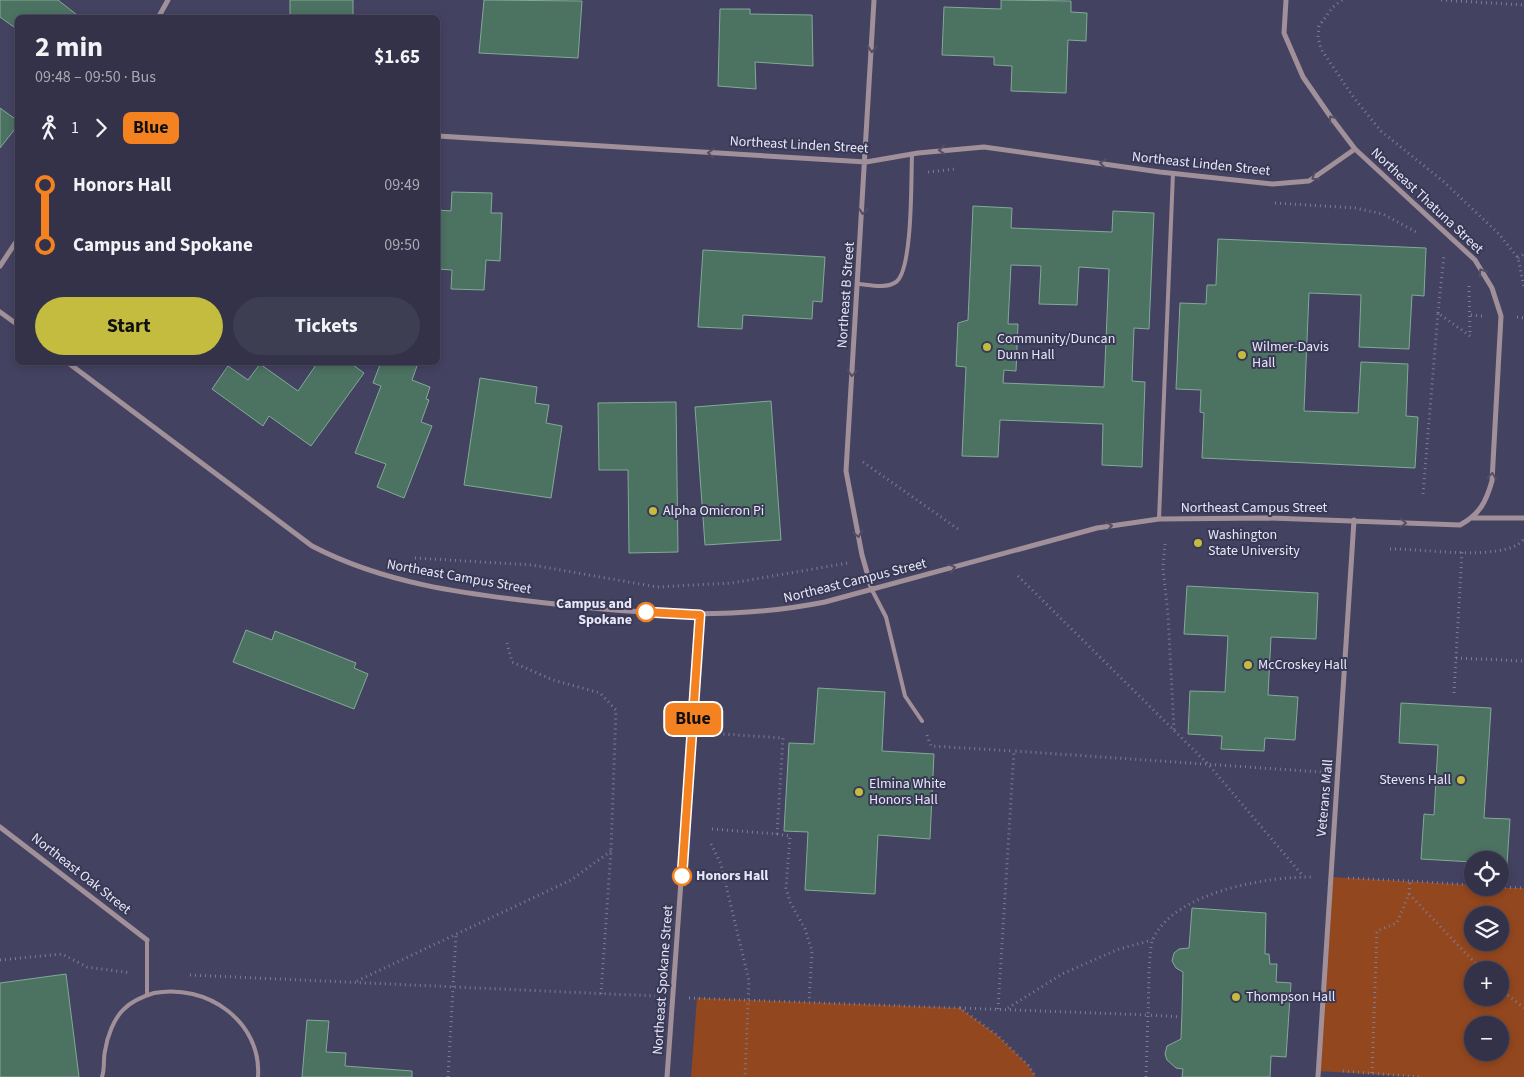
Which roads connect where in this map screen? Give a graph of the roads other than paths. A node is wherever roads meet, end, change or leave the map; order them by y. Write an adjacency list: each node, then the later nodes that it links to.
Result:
1 (168, 0): 4 (street)
2 (874, 0): 8 (street, Northeast B Street, one-way to 8)
3 (1286, 0): 6 (street, Northeast Thatuna Street, one-way to 3)
4 (160, 15)
5 (440, 136): 8 (street, Northeast Linden Street, one-way to 5)
6 (1355, 149): 9 (street, Northeast Linden Street, one-way to 9); 16 (street, Northeast Thatuna Street, one-way to 6)
7 (912, 154): 8 (street, Northeast Linden Street); 9 (street, Northeast Linden Street, one-way to 7); 12 (lane)
8 (866, 162): 12 (street, Northeast B Street, one-way to 12)
9 (1173, 173): 18 (lane)
10 (15, 244): 11 (street)
11 (0, 266)
12 (859, 284): 20 (street, Northeast B Street, one-way to 20)
13 (0, 312): 14 (street)
14 (15, 323)
15 (71, 365): 21 (street, Northeast Campus Street)
16 (1471, 518): 17 (street); 19 (street, Northeast Campus Street, one-way to 16)
17 (1524, 518)
18 (1159, 519): 19 (street, Northeast Campus Street); 20 (street, Northeast Campus Street, one-way to 18)
19 (1354, 520): 31 (street, Veterans Mall)
20 (872, 590): 21 (street, Northeast Campus Street); 22 (lane)
21 (700, 615): 30 (street, Northeast Spokane Street)
22 (922, 721)
23 (0, 827): 24 (street, Northeast Oak Street)
24 (148, 940): 25 (lane)
25 (147, 995): 26 (lane); 29 (lane)
26 (105, 1070): 27 (lane); 28 (lane)
27 (102, 1077)
28 (108, 1077)
29 (258, 1077)
30 (667, 1077)
31 (1318, 1077)

